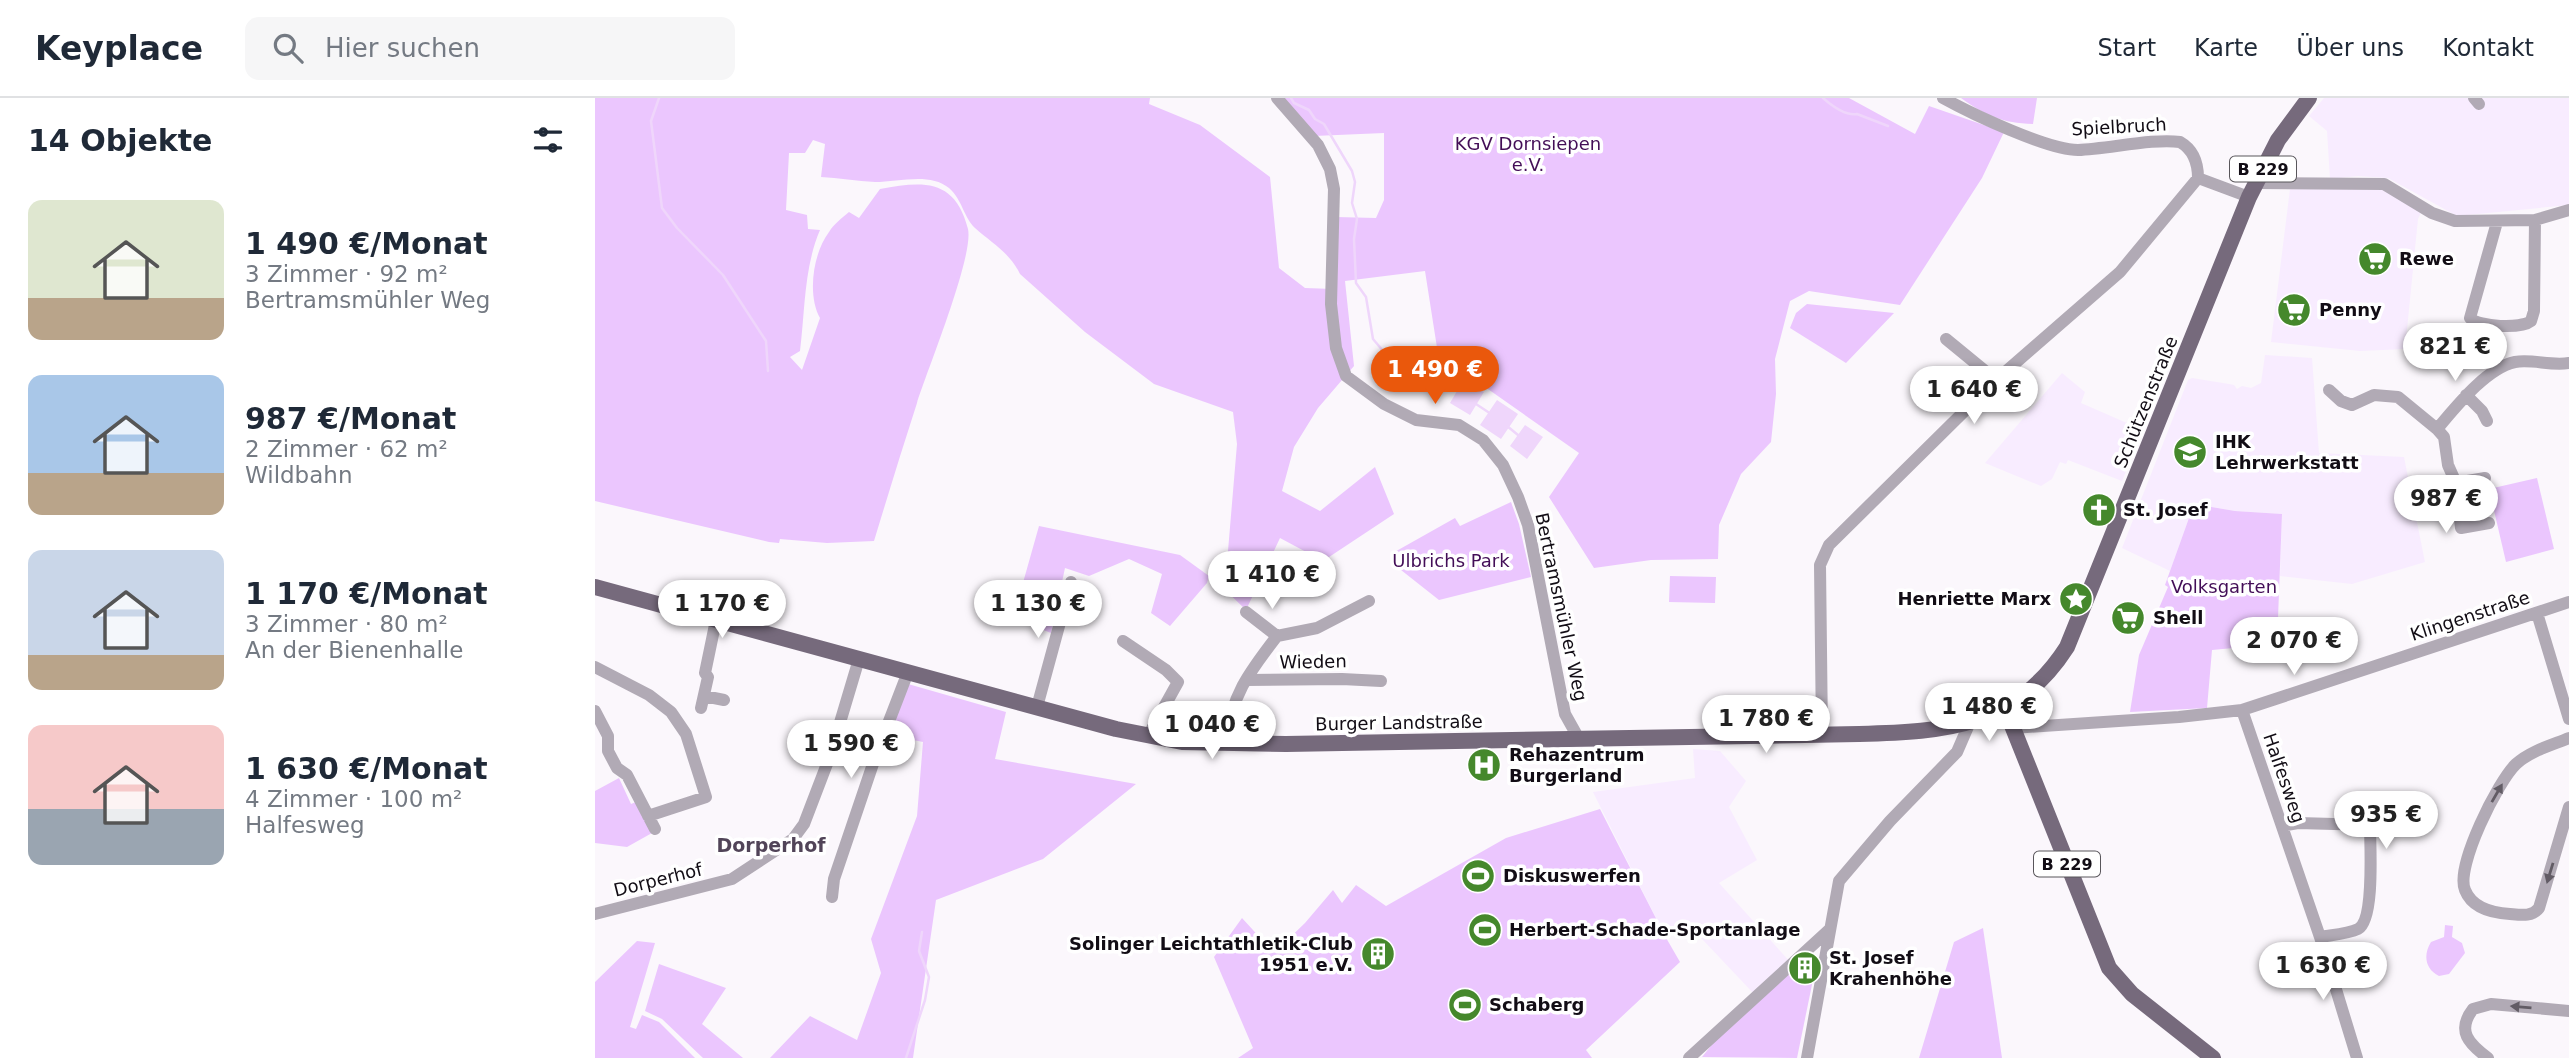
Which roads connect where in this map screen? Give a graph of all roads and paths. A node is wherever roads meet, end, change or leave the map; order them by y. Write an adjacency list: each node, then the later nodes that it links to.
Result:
1 (1277, 98): 44 (street, Bertramsmühler Weg)
2 (1944, 98): 4 (street, Spielbruch)
3 (2309, 98): 5 (main road, Schützenstraße / B 229)
4 (2198, 178): 5 (street); 11 (street)
5 (2252, 190): 8 (street); 35 (main road, Schützenstraße / B 229)
6 (2569, 210): 7 (street)
7 (2535, 220): 8 (street); 8 (street)
8 (2497, 222)
9 (1946, 339): 11 (street)
10 (2569, 363): 13 (street)
11 (1996, 380): 41 (street)
12 (2329, 390): 15 (street)
13 (2466, 395): 14 (street); 15 (street)
14 (2487, 421)
15 (2437, 429): 17 (street)
16 (2485, 478): 17 (street)
17 (2456, 484): 18 (street)
18 (2489, 523)
19 (1071, 582): 34 (street)
20 (595, 586): 25 (main road, Burger Landstraße)
21 (1369, 601): 26 (street, Wieden)
22 (2569, 603): 24 (street, Klingenstraße)
23 (1246, 612): 26 (street, Wieden)
24 (2537, 613): 36 (street, Klingenstraße); 38 (street)
25 (716, 620): 28 (main road, Burger Landstraße); 33 (street)
26 (1277, 636): 31 (street, Wieden)
27 (1123, 641): 42 (street)
28 (859, 659): 30 (main road, Burger Landstraße); 47 (street, Dorperhof)
29 (595, 667): 49 (street)
30 (908, 672): 34 (main road, Burger Landstraße); 46 (street)
31 (1246, 680): 32 (street, Wieden); 45 (street, Wieden)
32 (1381, 681)
33 (724, 700)
34 (1037, 707): 42 (main road, Burger Landstraße)
35 (2005, 708): 39 (main road, Burger Landstraße); 40 (main road, B 229)
36 (2242, 710): 40 (street, Klingenstraße); 51 (street, Halfesweg)
37 (595, 711): 49 (street)
38 (2569, 719)
39 (1970, 722): 40 (main road, Burger Landstraße); 41 (main road, Burger Landstraße); 56 (street)
40 (2013, 728): 61 (main road, B 229)
41 (1822, 735): 44 (main road, Burger Landstraße)
42 (1148, 736): 45 (main road, Burger Landstraße)
43 (2569, 738): 48 (street, one-way to 43)
44 (1579, 739): 45 (main road, Burger Landstraße)
45 (1227, 743)
46 (876, 755): 47 (street); 54 (street)
47 (830, 756): 55 (street, Dorperhof)
48 (2569, 807)
49 (648, 816): 53 (street)
50 (2370, 825): 51 (street); 52 (street); 57 (street)
51 (2282, 826): 57 (street, Halfesweg)
52 (2395, 826)
53 (655, 829)
54 (832, 897)
55 (595, 914)
56 (1829, 930): 59 (street); 60 (street)
57 (2320, 937): 62 (street, Halfesweg)
58 (2569, 1011): 63 (street, one-way to 63)
59 (1689, 1058)
60 (1807, 1058)
61 (2213, 1058)
62 (2357, 1058)
63 (2488, 1058)

